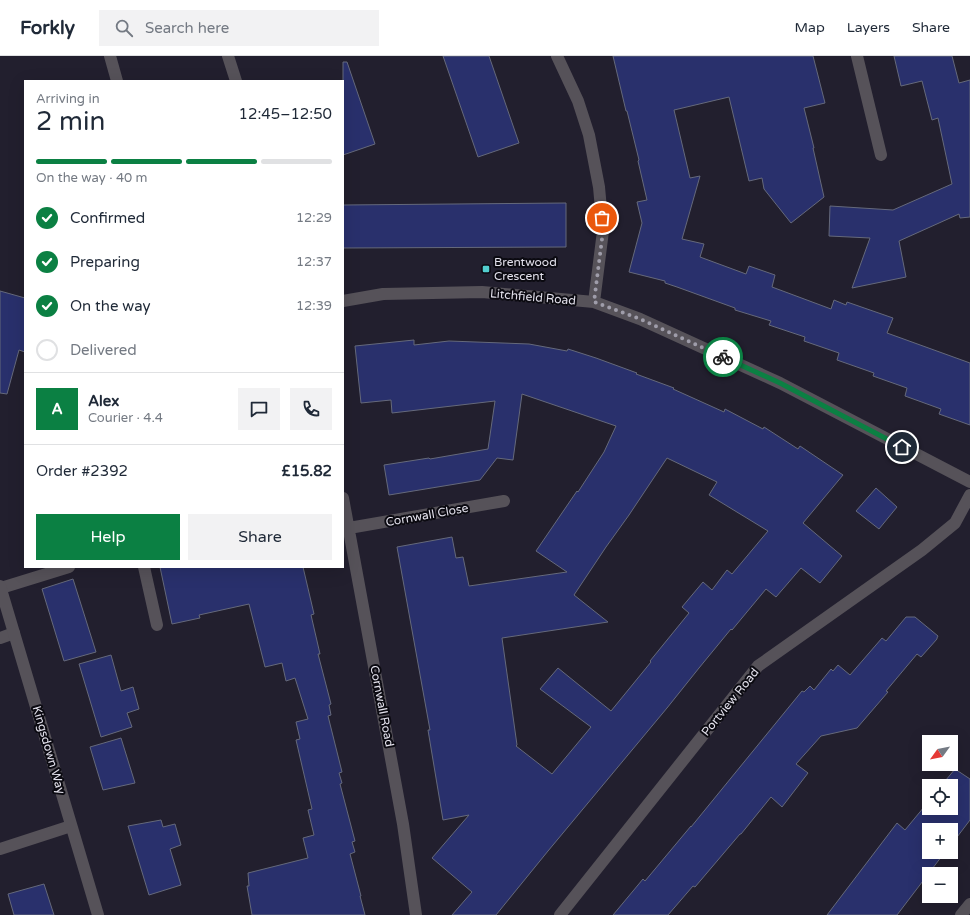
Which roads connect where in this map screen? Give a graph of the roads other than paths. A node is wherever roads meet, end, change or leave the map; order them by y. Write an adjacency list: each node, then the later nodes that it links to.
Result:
1 (110, 56): 5 (street)
2 (228, 56): 6 (street)
3 (557, 56): 9 (street)
4 (857, 56): 7 (street)
5 (117, 80)
6 (236, 80)
7 (881, 155)
8 (344, 301): 9 (street, Litchfield Road)
9 (594, 302): 10 (street, Litchfield Road)
10 (970, 482)
11 (970, 495): 26 (street, Portview Road)
12 (504, 501): 14 (street, Cornwall Close)
13 (344, 503): 14 (street, Cornwall Road)
14 (349, 528): 25 (street, Cornwall Road)
15 (66, 568): 17 (street)
16 (144, 568): 18 (street)
17 (0, 587): 19 (street, Kingsdown Way)
18 (157, 625)
19 (14, 633): 20 (street); 21 (street, Kingsdown Way)
20 (0, 638)
21 (71, 826): 22 (street); 24 (street, Kingsdown Way)
22 (0, 850)
23 (970, 904): 27 (street)
24 (98, 915)
25 (416, 915)
26 (560, 915)
27 (961, 915)

